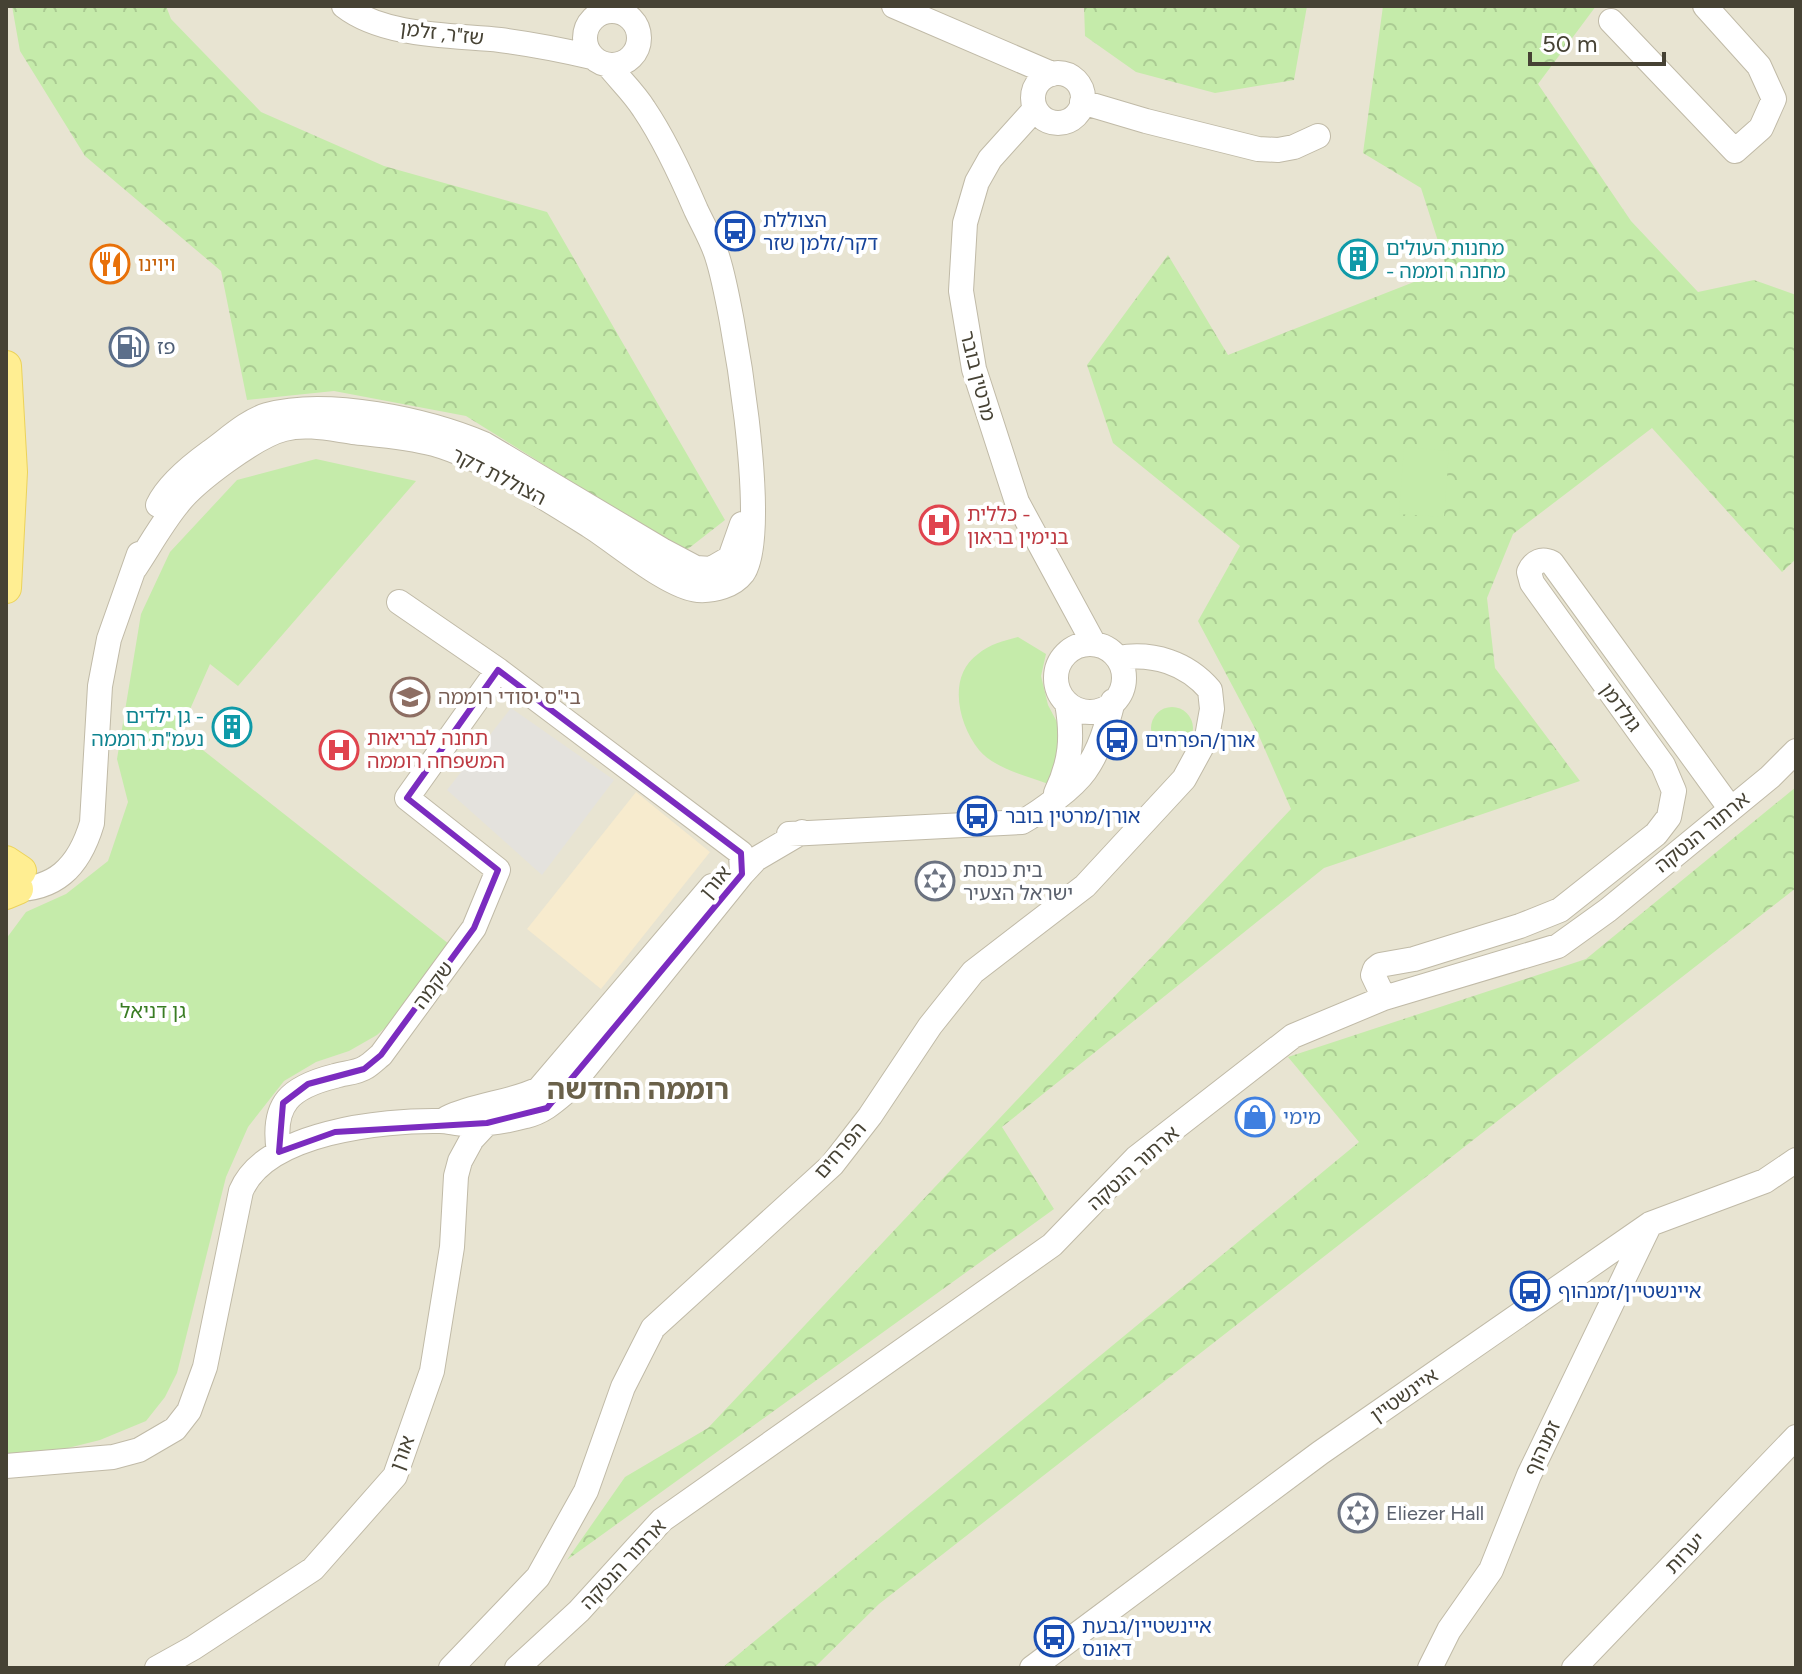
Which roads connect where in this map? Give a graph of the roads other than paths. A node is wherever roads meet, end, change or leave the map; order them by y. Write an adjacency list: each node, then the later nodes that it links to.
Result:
1 (344, 6): 9 (street, שז"ר, זלמן)
2 (646, 6): 7 (street)
3 (894, 6): 8 (street)
4 (1705, 6): 6 (street)
5 (614, 8): 7 (street); 9 (street)
6 (1611, 21)
7 (639, 31): 10 (street)
8 (999, 50): 11 (street); 12 (street)
9 (595, 52): 10 (street); 13 (street, הצוללת דקר)
10 (633, 57): 13 (street, הצוללת דקר)
11 (1052, 74): 12 (street); 14 (street)
12 (1034, 102): 14 (street); 16 (street, מרטין בובר)
13 (644, 108): 30 (street, הצוללת דקר)
14 (1071, 114): 15 (street); 16 (street)
15 (1318, 136)
16 (990, 159): 20 (street, מרטין בובר)
17 (6, 366): 18 (main road)
18 (6, 588)
19 (399, 602): 23 (street, אורן)
20 (1084, 645): 21 (street); 25 (street)
21 (1118, 658): 22 (street, הפרחים); 24 (street)
22 (1166, 662): 24 (street); 41 (street, הפרחים)
23 (498, 670): 29 (street, אורן); 34 (street, שקמה)
24 (1118, 695): 25 (street); 27 (street, אורן)
25 (1067, 703): 27 (street)
26 (1796, 751): 28 (street, ארתור הנטקה)
27 (1054, 799): 29 (street, אורן)
28 (1730, 808): 31 (street, ארתור הנטקה); 31 (street, גולדמן)
29 (742, 863): 32 (street, אורן); 33 (street, אורן)
30 (11, 879)
31 (1384, 998): 42 (street, ארתור הנטקה)
32 (442, 1121): 33 (street, אורן); 34 (street); 36 (street, אורן)
33 (487, 1123): 36 (street, אורן)
34 (279, 1152): 39 (street)
35 (1796, 1160): 37 (street, איינשטיין)
36 (456, 1176): 40 (street, אורן)
37 (1650, 1224): 43 (street, איינשטיין); 44 (street, זמנהוף)
38 (1796, 1437): 45 (street, יערות)
39 (6, 1466)
40 (157, 1668)
41 (451, 1668)
42 (517, 1668)
43 (1032, 1668)
44 (1430, 1668)
45 (1574, 1668)

